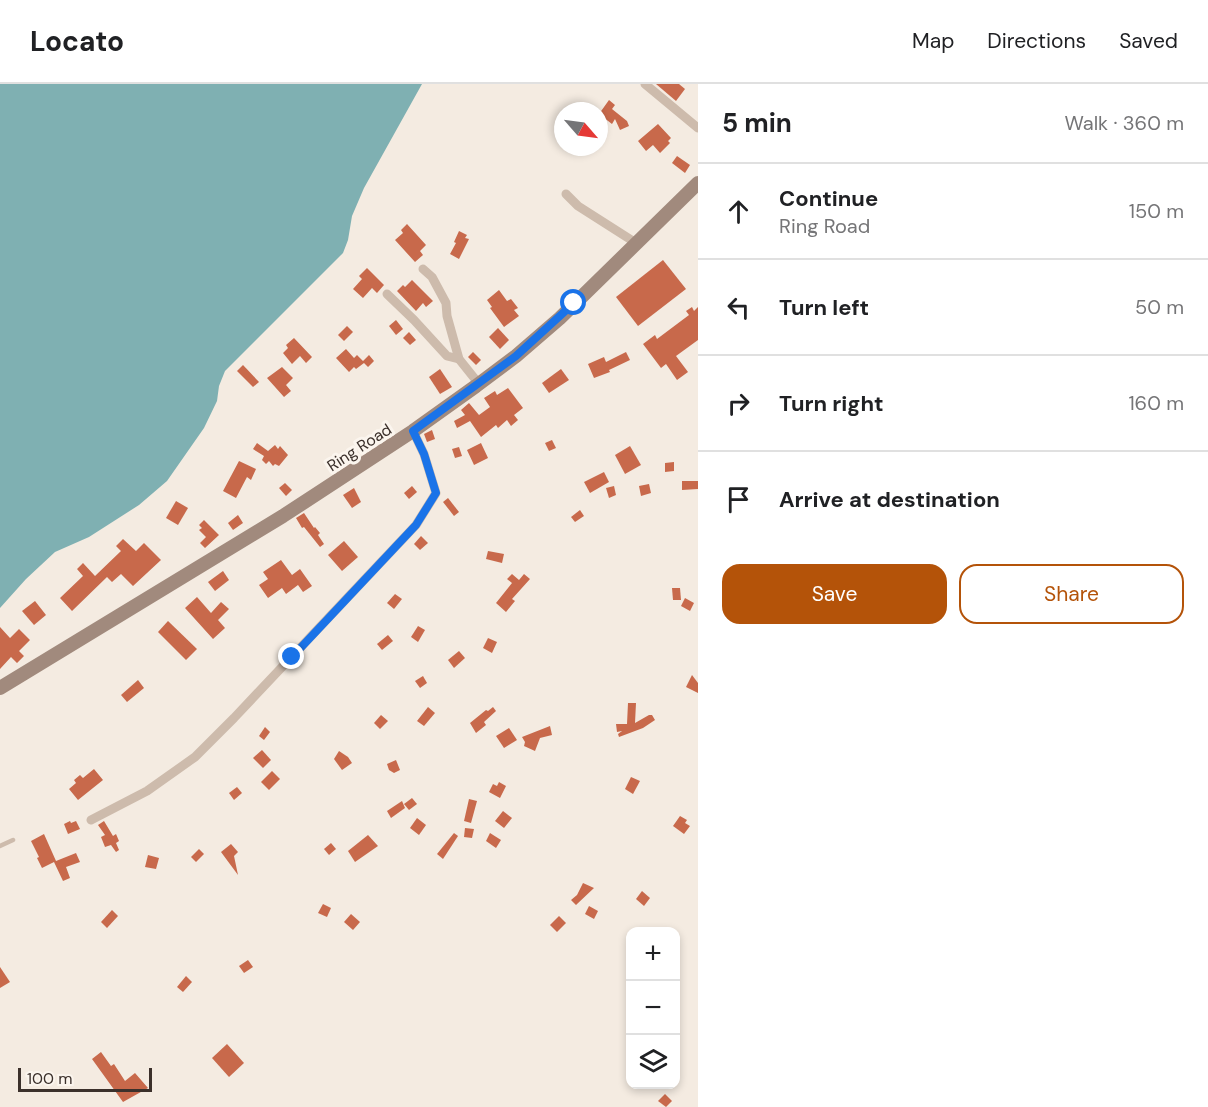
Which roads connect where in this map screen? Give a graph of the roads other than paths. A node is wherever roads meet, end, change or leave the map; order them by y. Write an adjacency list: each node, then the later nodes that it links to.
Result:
1 (645, 84): 2 (street)
2 (698, 128)
3 (698, 183): 5 (main road, Ring Road)
4 (566, 194): 5 (street)
5 (636, 243): 9 (main road, Ring Road)
6 (423, 269): 8 (street)
7 (387, 294): 8 (street)
8 (459, 359): 9 (street)
9 (479, 384): 10 (main road, Ring Road)
10 (413, 431): 11 (main road, Ring Road); 12 (street)
11 (0, 688)
12 (91, 820)
13 (13, 840): 14 (lane)
14 (0, 846)

